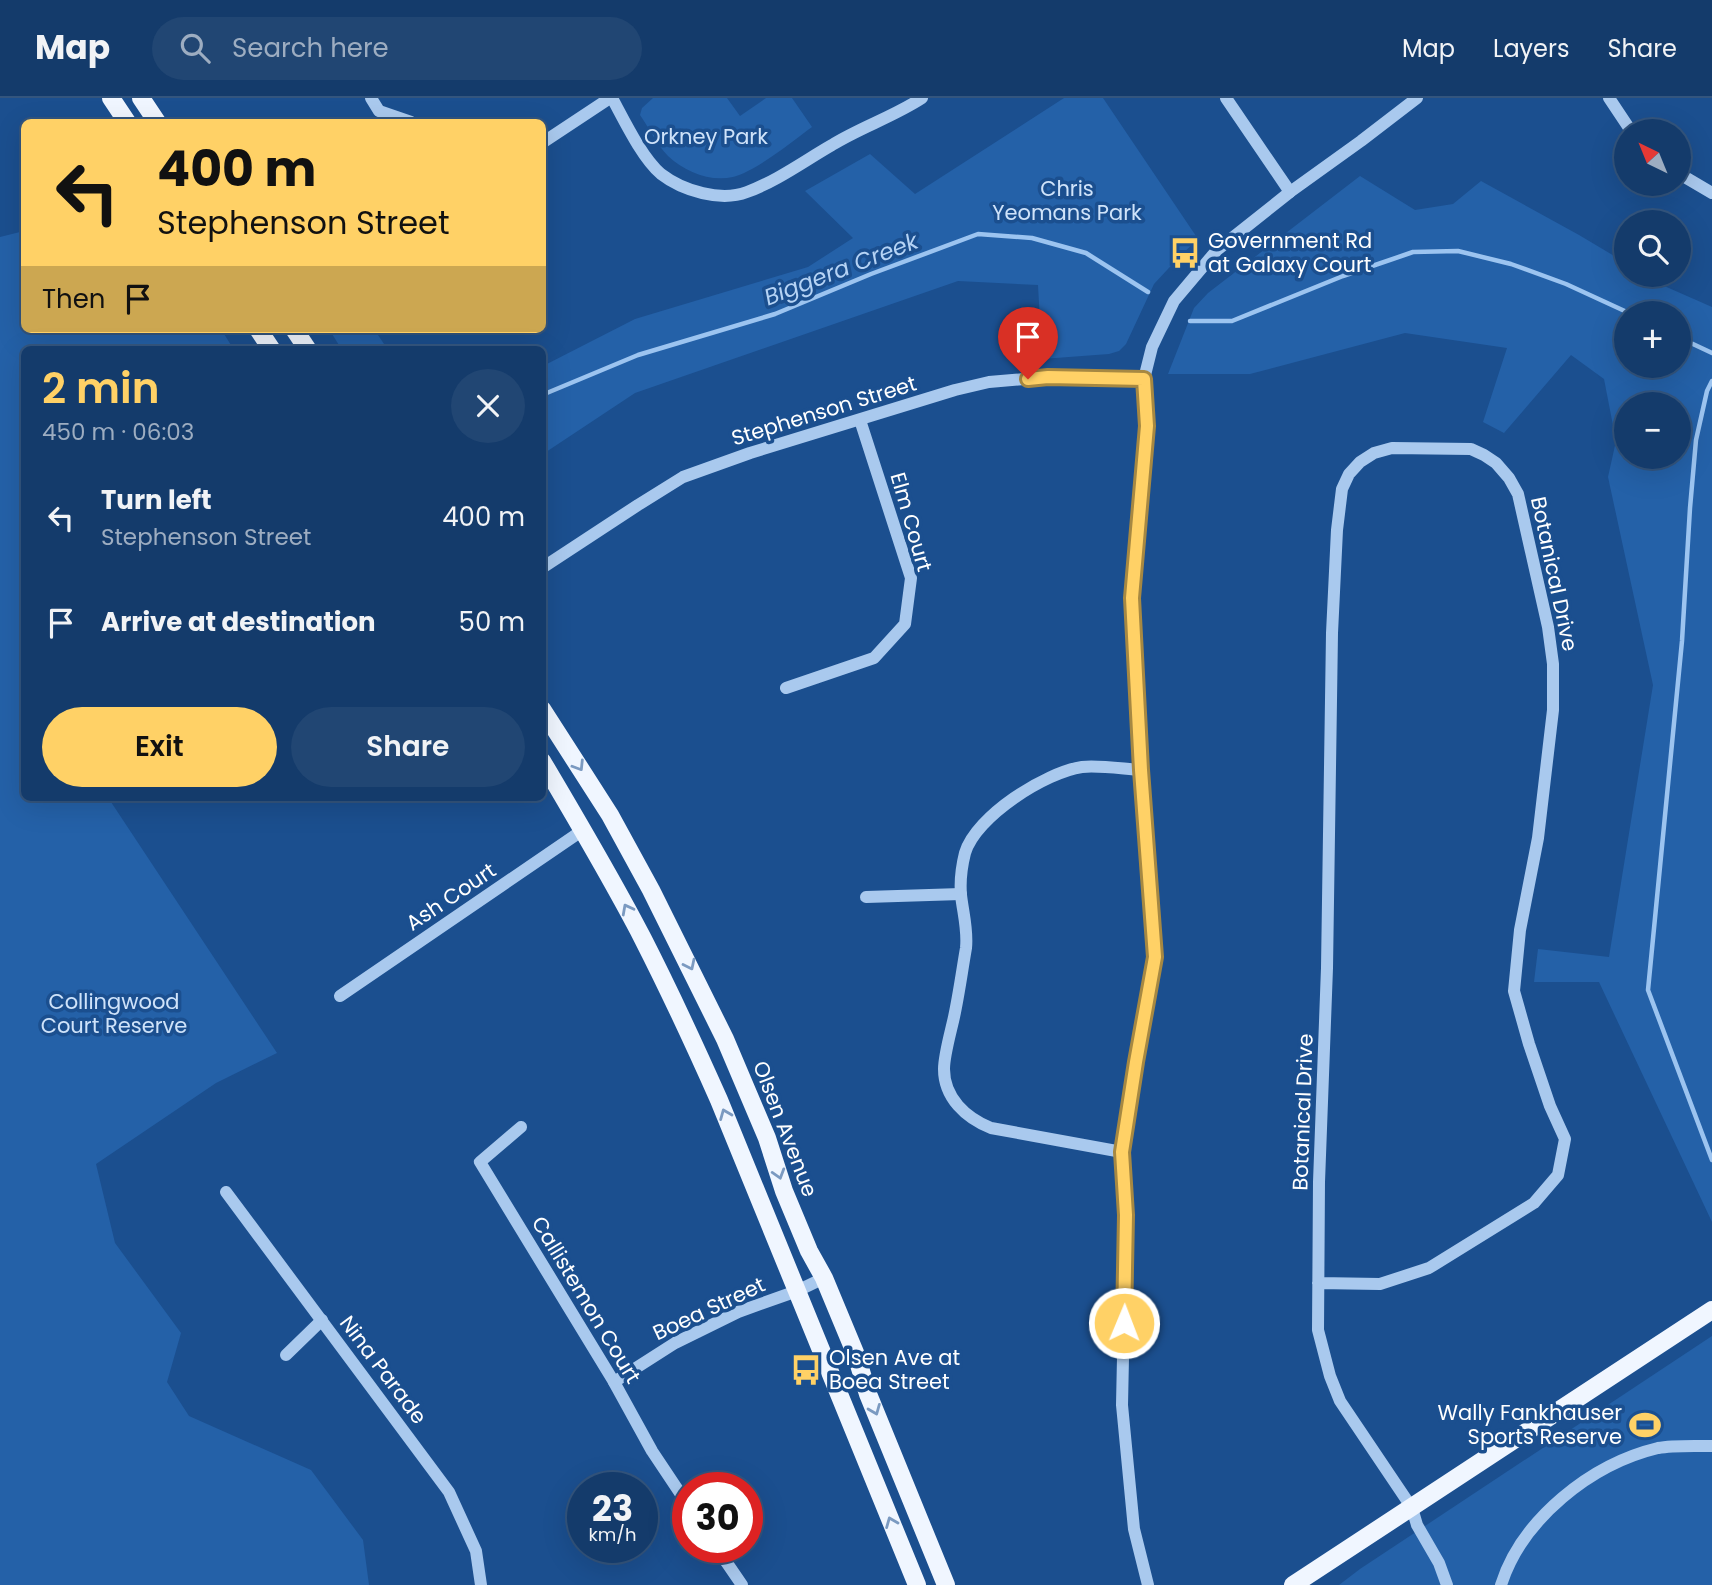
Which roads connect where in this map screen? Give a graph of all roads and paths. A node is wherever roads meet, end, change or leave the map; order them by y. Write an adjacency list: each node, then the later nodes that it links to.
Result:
1 (111, 98): 9 (main road)
2 (142, 98): 10 (main road)
3 (371, 98): 11 (street)
4 (611, 98): 5 (street); 13 (street)
5 (922, 98)
6 (1226, 98): 15 (street)
7 (1417, 98): 15 (street)
8 (1609, 98): 12 (street)
9 (125, 119)
10 (156, 119)
11 (402, 119)
12 (1623, 119)
13 (546, 140)
14 (1691, 181): 16 (street)
15 (1290, 192): 17 (street)
16 (1712, 193)
17 (1144, 379): 18 (street, Stephenson Street); 23 (street)
18 (860, 420): 19 (street, Stephenson Street); 20 (street, Elm Court)
19 (546, 565)
20 (786, 688)
21 (546, 715): 31 (main road, Olsen Avenue, one-way to 31)
22 (546, 768): 24 (main road)
23 (1141, 770): 25 (street); 29 (street)
24 (583, 830): 27 (street, Ash Court); 33 (main road, one-way to 24)
25 (961, 894): 26 (street); 29 (street)
26 (866, 897)
27 (340, 996)
28 (521, 1127): 37 (street, Callistemon Court)
29 (1122, 1152): 46 (street)
30 (226, 1192): 35 (street, Nina Parade)
31 (824, 1278): 33 (street, Boea Street); 45 (main road, Olsen Avenue, one-way to 45)
32 (1318, 1283): 32 (street, Botanical Drive); 40 (street, Botanical Drive)
33 (797, 1291): 37 (street, Boea Street); 44 (main road, one-way to 33)
34 (1712, 1310): 40 (main road)
35 (322, 1320): 36 (street); 42 (street, Nina Parade)
36 (286, 1355)
37 (614, 1382): 39 (street, Callistemon Court)
38 (1712, 1446): 49 (street)
39 (672, 1481)
40 (1412, 1508): 47 (main road); 48 (street, Botanical Drive)
41 (727, 1563): 43 (street)
42 (481, 1585)
43 (742, 1585)
44 (917, 1585)
45 (946, 1585)
46 (1148, 1585)
47 (1293, 1585)
48 (1447, 1585)
49 (1501, 1585)

